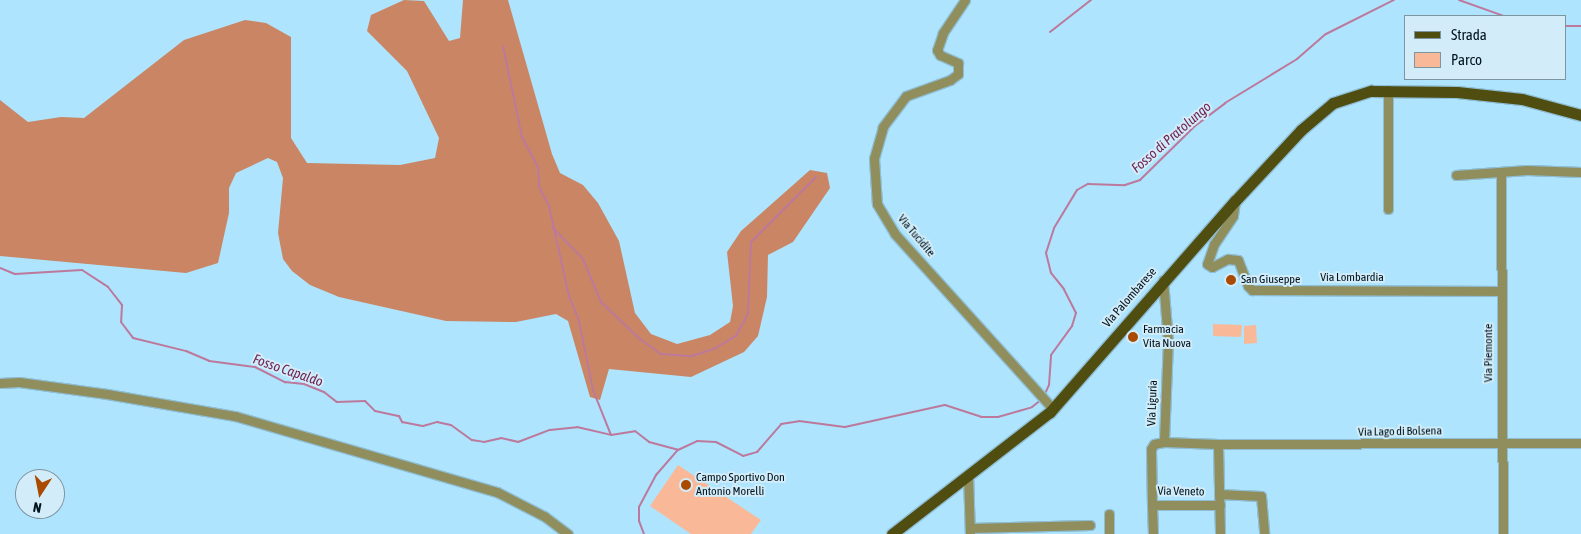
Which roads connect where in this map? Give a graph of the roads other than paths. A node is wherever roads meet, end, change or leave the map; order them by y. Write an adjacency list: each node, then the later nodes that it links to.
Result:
1 (965, 0): 12 (street, Via Tucidite)
2 (1388, 90): 3 (main road, Via Palombarese); 7 (main road, Via Palombarese); 8 (street)
3 (1581, 115)
4 (1501, 172): 5 (street); 6 (street); 10 (street, Via Piemonte)
5 (1581, 172)
6 (1456, 174)
7 (1235, 201): 9 (main road, Via Palombarese); 10 (street, Via Lombardia)
8 (1388, 209)
9 (1163, 280): 12 (main road, Via Palombarese); 13 (street, Via Liguria)
10 (1502, 291): 14 (street, Via Piemonte)
11 (0, 383): 24 (street)
12 (1050, 406): 17 (main road, Via Palombarese)
13 (1164, 442): 15 (street, Via Liguria); 20 (street, Via Veneto)
14 (1501, 443): 15 (street, Via Lago di Bolsena); 16 (street, Via Lago di Bolsena); 30 (street, Via Piemonte)
15 (1218, 444): 18 (street)
16 (1581, 444)
17 (968, 476): 23 (street); 25 (main road, Via Palombarese)
18 (1219, 494): 19 (street); 29 (street)
19 (1220, 505): 20 (street, Via Veneto); 28 (street)
20 (1152, 506): 27 (street)
21 (1108, 514): 26 (street)
22 (1090, 524): 23 (street)
23 (970, 531)
24 (568, 534)
25 (892, 534)
26 (1109, 534)
27 (1153, 534)
28 (1220, 534)
29 (1264, 534)
30 (1503, 534)

